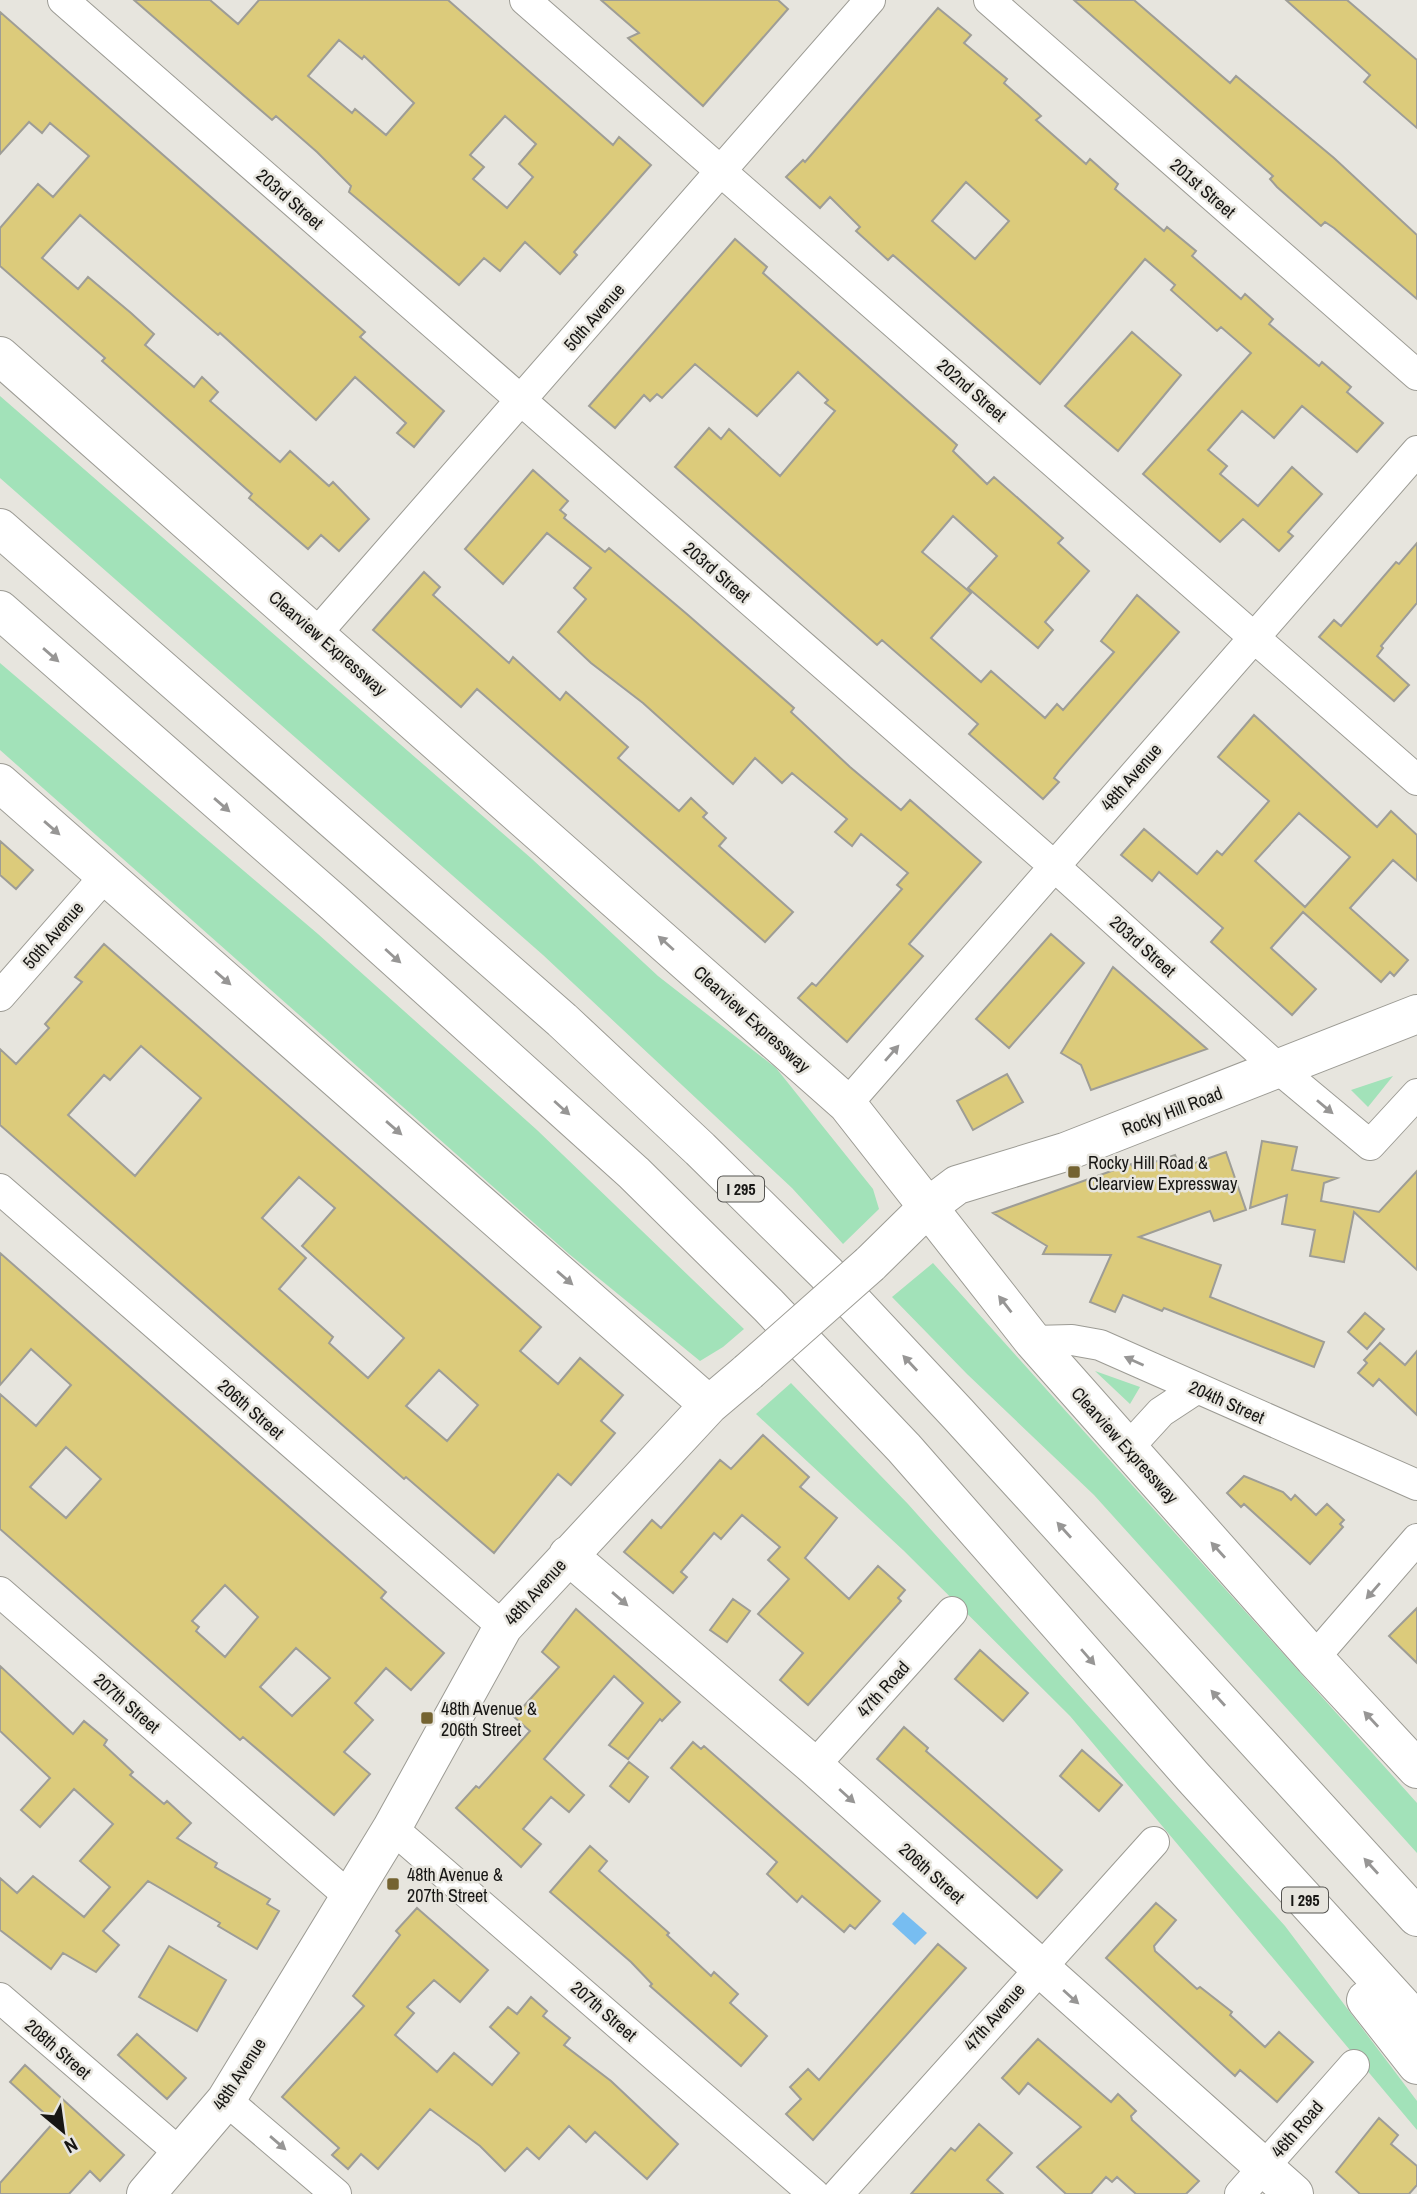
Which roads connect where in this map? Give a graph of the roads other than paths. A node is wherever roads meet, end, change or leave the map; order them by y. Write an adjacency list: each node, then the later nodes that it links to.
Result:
1 (63, 0): 8 (street, 203rd Street)
2 (525, 0): 5 (street, 202nd Street)
3 (870, 0): 5 (street, 50th Avenue)
4 (989, 0): 7 (street, 201st Street)
5 (721, 171): 8 (street, 50th Avenue); 13 (street, 202nd Street)
6 (0, 356): 12 (main road, Clearview Expressway)
7 (1417, 375)
8 (520, 401): 12 (street, 50th Avenue); 16 (street, 203rd Street)
9 (1417, 451): 13 (street, 48th Avenue)
10 (0, 528): 42 (main road, I 295, one-way to 10)
11 (0, 610): 38 (main road, I 295, one-way to 38)
12 (317, 633): 22 (main road, Clearview Expressway, one-way to 12)
13 (1254, 637): 14 (street, 202nd Street); 16 (street, 48th Avenue)
14 (1417, 780)
15 (0, 783): 17 (main road, one-way to 17)
16 (1054, 866): 20 (street, 203rd Street); 22 (street, 48th Avenue, one-way to 16)
17 (106, 875): 18 (street, 50th Avenue); 27 (main road, one-way to 27)
18 (0, 996)
19 (1417, 1014): 20 (main road, Rocky Hill Road)
20 (1280, 1070): 21 (street, 203rd Street, one-way to 21); 24 (main road, Rocky Hill Road)
21 (1417, 1094)
22 (847, 1104): 24 (main road, Clearview Expressway)
23 (0, 1189): 34 (street, 206th Street)
24 (929, 1206): 25 (main road, Clearview Expressway, one-way to 24); 27 (main road, 48th Avenue, bridge)
25 (1033, 1341): 26 (street, 204th Street, one-way to 25); 28 (main road, Clearview Expressway)
26 (1196, 1388): 28 (street); 29 (street, 204th Street)
27 (709, 1405): 31 (main road, 48th Avenue)
28 (1128, 1448): 35 (main road, Clearview Expressway, one-way to 28)
29 (1417, 1485)
30 (1417, 1539): 35 (street, one-way to 35)
31 (568, 1555): 34 (main road, 48th Avenue); 36 (main road, 206th Street, one-way to 36)
32 (0, 1592): 41 (street, 207th Street)
33 (952, 1612): 36 (street, 47th Road)
34 (503, 1627): 39 (main road, 48th Avenue)
35 (1314, 1658): 37 (main road, Clearview Expressway, one-way to 35)
36 (814, 1766): 43 (main road, 206th Street, one-way to 43)
37 (1417, 1769)
38 (1193, 1777): 45 (main road, I 295); 47 (main road)
39 (392, 1828): 41 (main road, 48th Avenue); 53 (street, 207th Street)
40 (1154, 1842): 43 (street, 47th Avenue)
41 (350, 1897): 48 (main road, 48th Avenue)
42 (1417, 1917)
43 (1038, 1968): 50 (main road, 206th Street, one-way to 50); 54 (street, 47th Avenue)
44 (0, 1997): 49 (street, 208th Street)
45 (1417, 2022)
46 (1354, 2065): 50 (street, 46th Road)
47 (1417, 2065)
48 (226, 2100): 49 (main road, 48th Avenue); 52 (street, one-way to 52)
49 (181, 2154): 51 (main road, 48th Avenue)
50 (1252, 2181): 55 (main road, 206th Street)
51 (146, 2194)
52 (336, 2194)
53 (814, 2194)
54 (838, 2194)
55 (1294, 2194)

